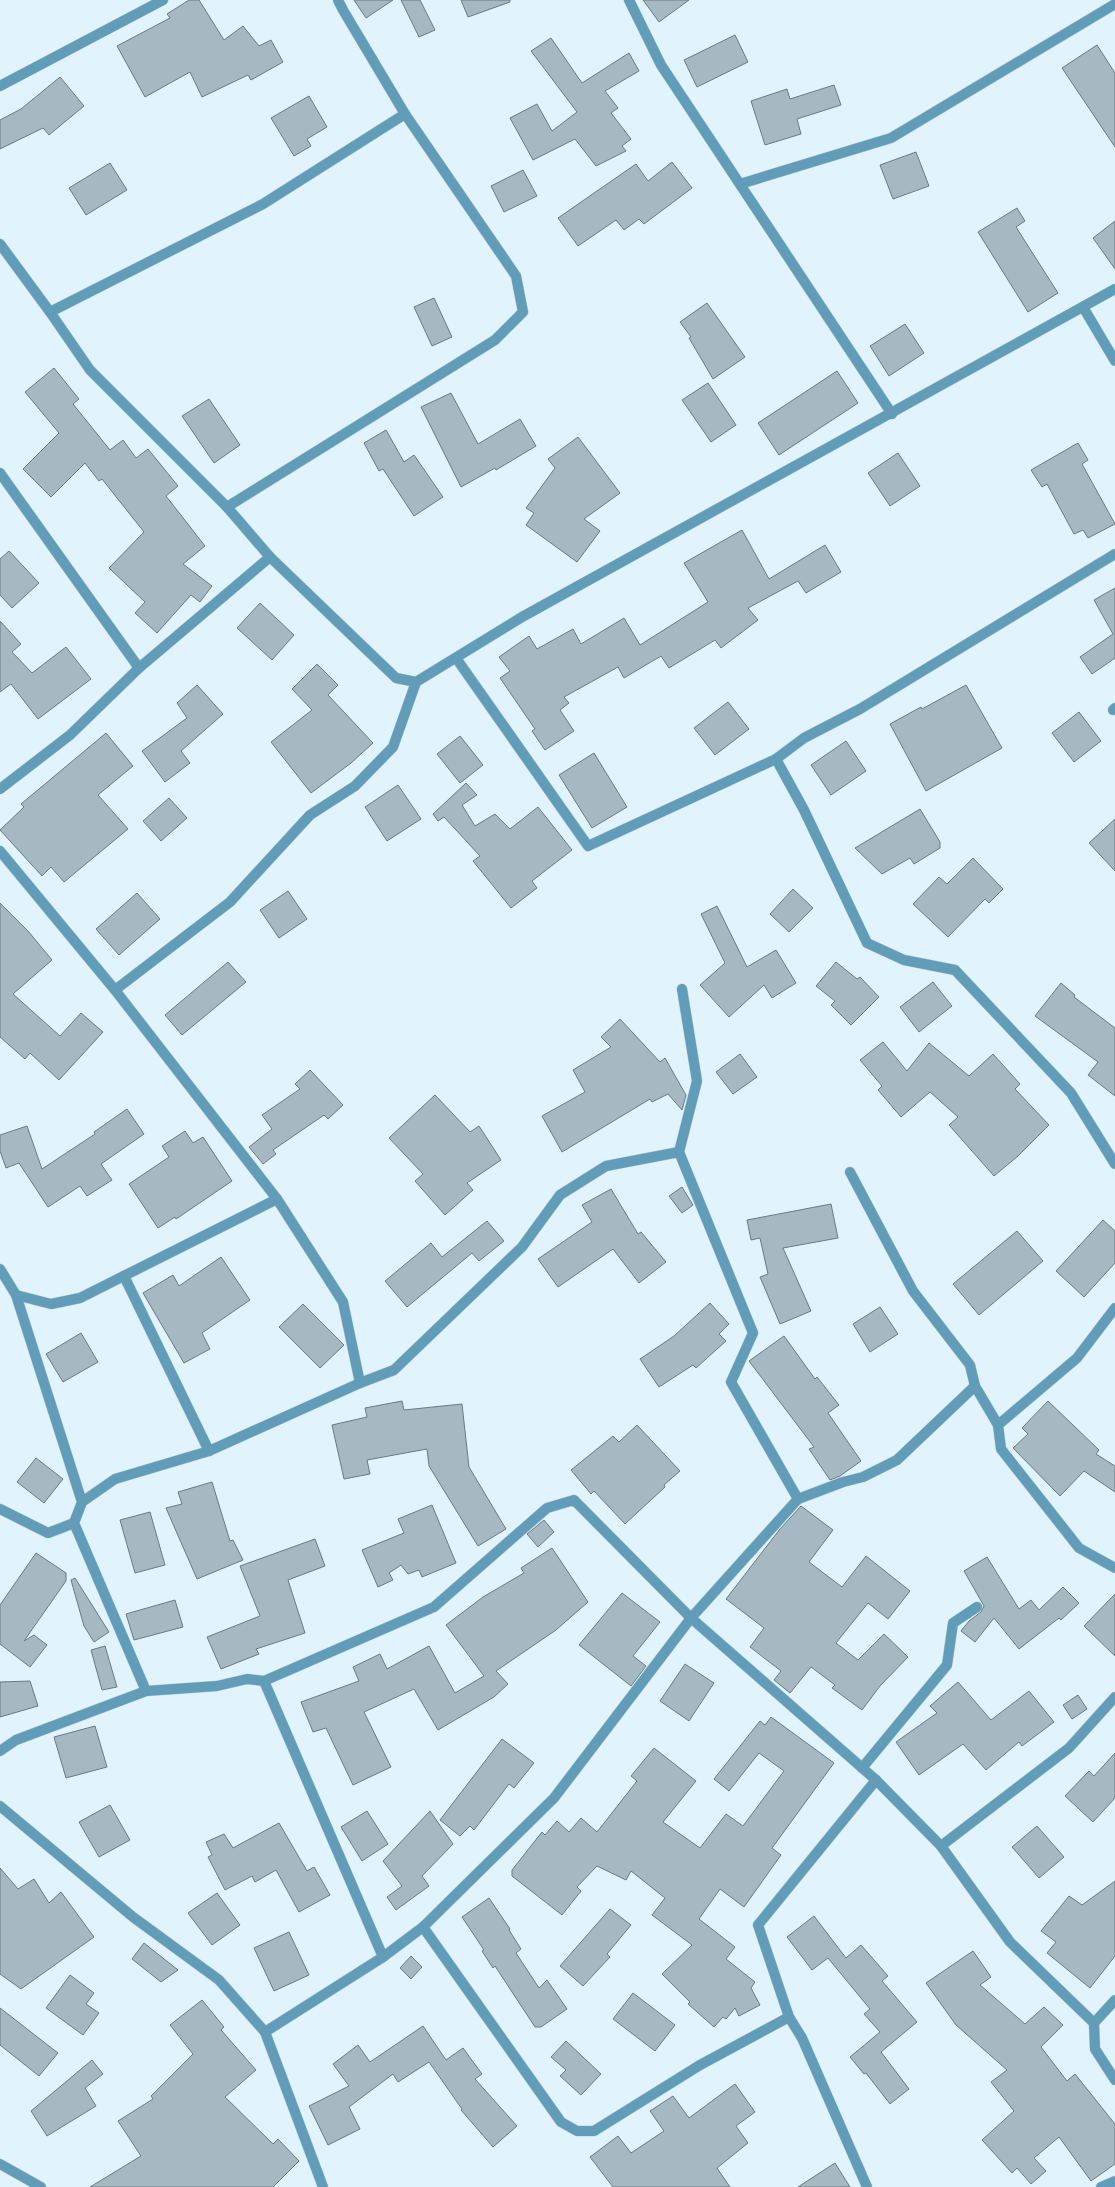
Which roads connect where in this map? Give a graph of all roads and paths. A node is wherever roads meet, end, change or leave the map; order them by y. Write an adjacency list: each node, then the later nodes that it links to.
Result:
1 (163, 0): 5 (street)
2 (338, 0): 6 (street)
3 (629, 0): 7 (street)
4 (1115, 4): 7 (street)
5 (0, 86)
6 (405, 114): 11 (street); 15 (street)
7 (740, 184): 13 (street)
8 (0, 244): 11 (street)
9 (1115, 288): 10 (street)
10 (1083, 307): 12 (street); 13 (street)
11 (50, 312): 15 (street)
12 (1115, 361)
13 (892, 414): 18 (street)
14 (0, 473): 19 (street)
15 (227, 507): 17 (street)
16 (1115, 554): 21 (street)
17 (270, 557): 19 (street); 20 (street)
18 (456, 658): 20 (street); 21 (street)
19 (139, 668): 22 (street)
20 (416, 682): 25 (street)
21 (776, 759): 27 (street)
22 (0, 789)
23 (0, 851): 25 (street)
24 (682, 989): 26 (street)
25 (115, 990): 29 (street)
26 (679, 1152): 34 (street); 38 (street)
27 (1115, 1164)
28 (850, 1172): 35 (street)
29 (277, 1200): 31 (street); 34 (street)
30 (0, 1269): 32 (street)
31 (124, 1276): 32 (street); 37 (street)
32 (16, 1294): 39 (street)
33 (1115, 1308): 36 (street)
34 (360, 1383): 37 (street)
35 (975, 1386): 36 (street); 38 (street)
36 (998, 1425): 42 (street)
37 (209, 1451): 39 (street)
38 (798, 1500): 44 (street)
39 (82, 1502): 41 (street)
40 (0, 1508): 41 (street)
41 (74, 1523): 46 (street)
42 (1115, 1568)
43 (977, 1607): 49 (street)
44 (691, 1618): 45 (street); 49 (street); 53 (street)
45 (264, 1681): 46 (street); 54 (street)
46 (146, 1691): 48 (street)
47 (1115, 1697): 52 (street)
48 (0, 1751)
49 (862, 1768): 50 (street)
50 (876, 1780): 52 (street); 56 (street)
51 (0, 1806): 58 (street)
52 (941, 1846): 57 (street)
53 (423, 1927): 54 (street); 56 (street)
54 (383, 1957): 58 (street)
55 (1115, 2000): 57 (street)
56 (789, 2017): 64 (street)
57 (1094, 2023): 59 (street)
58 (265, 2032): 63 (street)
59 (1115, 2080)
60 (0, 2164): 62 (street)
61 (1115, 2180): 65 (street)
62 (41, 2187)
63 (323, 2187)
64 (866, 2187)
65 (1102, 2187)

